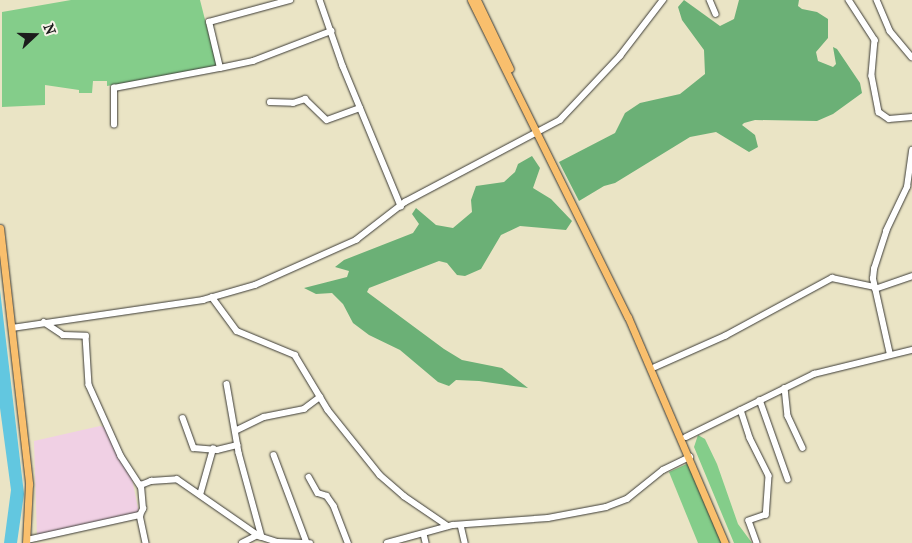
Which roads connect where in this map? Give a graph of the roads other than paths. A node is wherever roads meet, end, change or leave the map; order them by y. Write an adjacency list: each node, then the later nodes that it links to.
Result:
1 (290, 0): 12 (street)
2 (320, 0): 10 (street)
3 (470, 0): 17 (main road)
4 (477, 0): 17 (main road)
5 (663, 0): 17 (street)
6 (710, 0): 9 (street)
7 (849, 0): 15 (street)
8 (877, 0): 11 (street)
9 (716, 14)
10 (331, 31): 12 (street); 14 (street)
11 (912, 57)
12 (220, 68): 16 (street)
13 (270, 102): 14 (street)
14 (360, 108): 19 (street)
15 (912, 117)
16 (114, 125)
17 (539, 133): 19 (street); 28 (main road); 41 (main road)
18 (912, 150): 22 (street)
19 (401, 206): 23 (street)
20 (0, 228): 25 (main road)
21 (912, 276): 22 (street)
22 (875, 288): 27 (street); 28 (street)
23 (212, 298): 24 (street); 31 (street)
24 (44, 322): 25 (street); 44 (street)
25 (12, 328): 51 (main road)
26 (912, 350): 27 (street)
27 (890, 355): 30 (street)
28 (655, 367): 36 (main road)
29 (227, 384): 35 (street)
30 (785, 388): 32 (street); 38 (street)
31 (320, 398): 35 (street); 48 (street)
32 (760, 400): 33 (street); 43 (street)
33 (741, 410): 36 (street); 61 (street)
34 (183, 418): 39 (street)
35 (235, 431): 37 (street)
36 (686, 436): 60 (main road)
37 (237, 445): 39 (street); 50 (street)
38 (803, 448)
39 (213, 449): 45 (street)
40 (274, 455): 54 (street)
41 (690, 457): 47 (street); 59 (main road)
42 (309, 477): 55 (street)
43 (788, 479)
44 (141, 487): 45 (street); 46 (street)
45 (200, 495): 50 (street)
46 (140, 515): 51 (street); 52 (street)
47 (461, 525): 48 (street); 58 (street)
48 (448, 526): 49 (street)
49 (424, 534): 56 (street); 57 (street)
50 (260, 536): 53 (street); 54 (street)
51 (26, 541)
52 (146, 543)
53 (242, 543)
54 (308, 543)
55 (348, 543)
56 (387, 543)
57 (426, 543)
58 (464, 543)
59 (726, 543)
60 (730, 543)
61 (757, 543)

